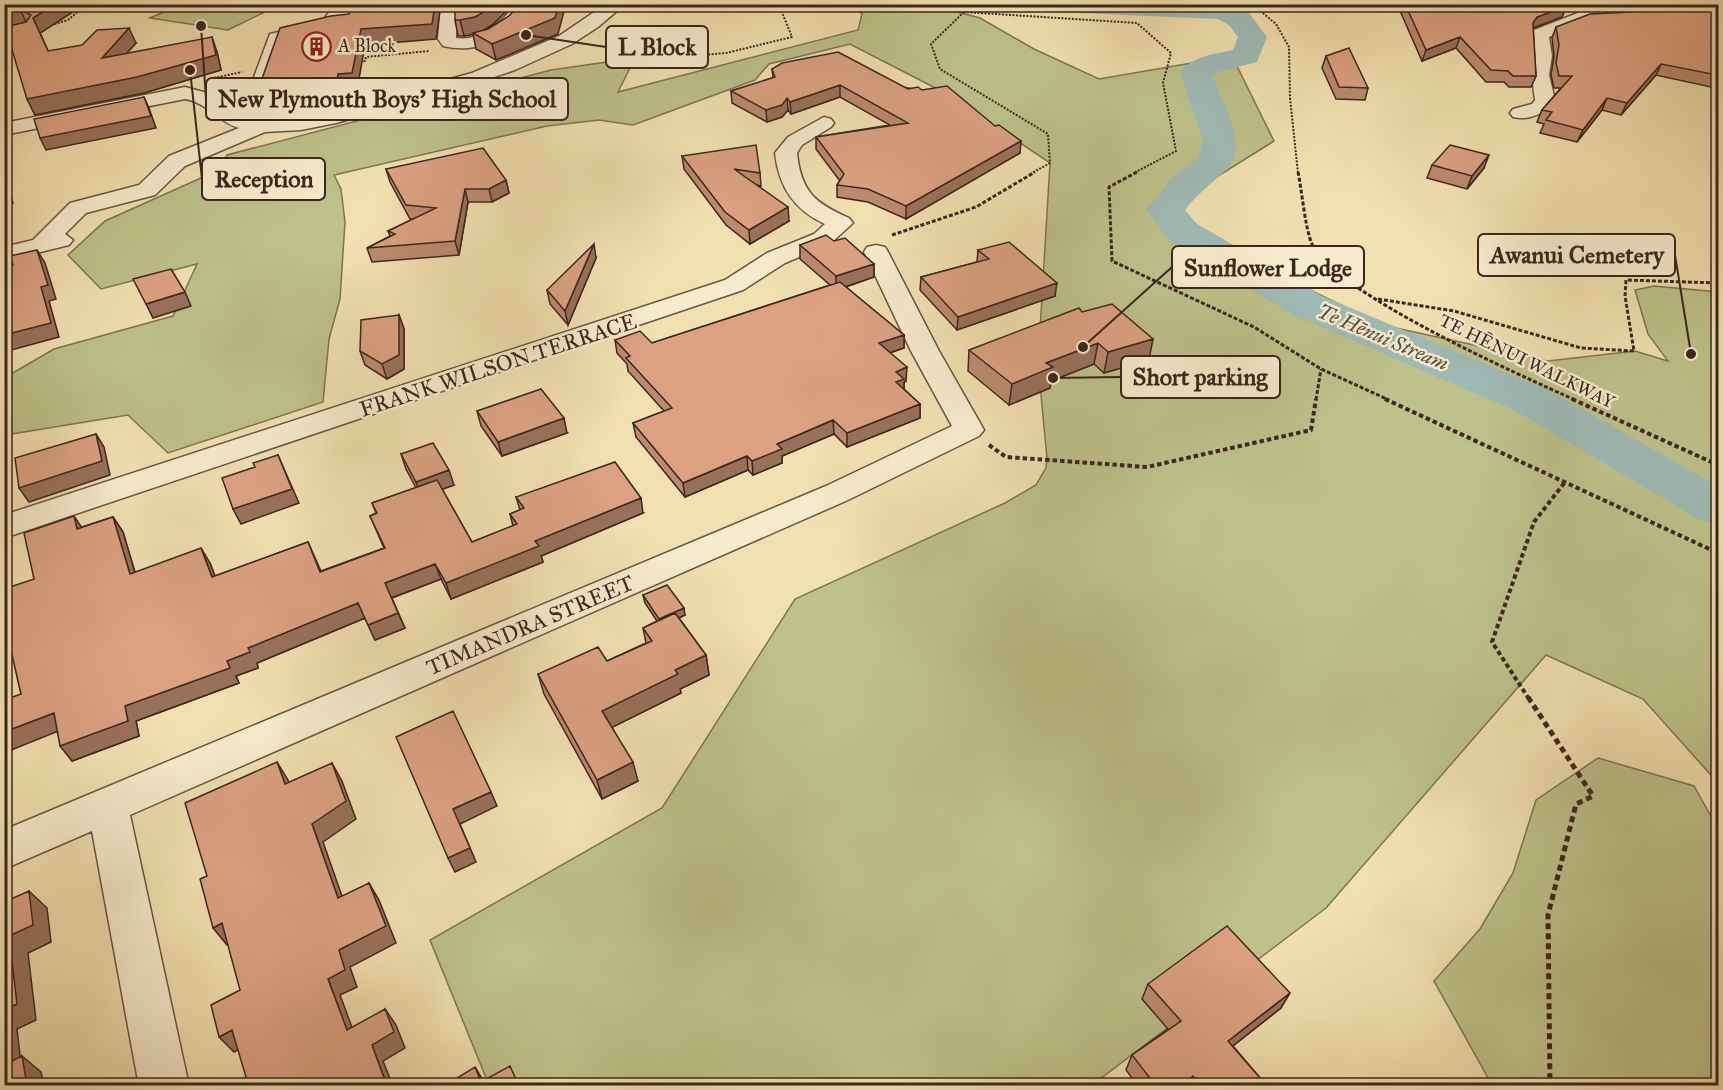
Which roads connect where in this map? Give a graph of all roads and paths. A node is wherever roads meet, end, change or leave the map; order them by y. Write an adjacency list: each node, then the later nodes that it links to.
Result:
1 (87, 4): 11 (path)
2 (360, 4): 15 (street)
3 (449, 4): 13 (street)
4 (519, 4): 13 (street)
5 (617, 4): 20 (street)
6 (783, 4): 12 (path)
7 (951, 4): 10 (path)
8 (1252, 4): 27 (path, TE HĒNUI WALKWAY)
9 (1603, 4): 17 (street)
10 (964, 12): 24 (path); 28 (path)
11 (48, 26)
12 (669, 39)
13 (470, 44): 14 (path)
14 (355, 62)
15 (266, 69): 16 (path); 18 (street)
16 (174, 94): 18 (street); 21 (street)
17 (1520, 113)
18 (239, 121): 20 (street)
19 (824, 123): 32 (street, FRANK WILSON TERRACE)
20 (264, 125): 23 (street)
21 (4, 129)
22 (77, 236): 23 (street)
23 (41, 245): 25 (street)
24 (879, 245): 29 (street)
25 (4, 254)
26 (1719, 284): 27 (path)
27 (1376, 299): 30 (path, TE HĒNUI WALKWAY)
28 (1321, 369): 29 (path); 31 (path)
29 (969, 430): 34 (street, TIMANDRA STREET)
30 (1719, 465)
31 (1565, 482): 33 (path); 37 (path)
32 (4, 527)
33 (1719, 553)
34 (108, 806): 35 (street, TIMANDRA STREET); 36 (street)
35 (4, 850)
36 (165, 1086)
37 (1550, 1086)

